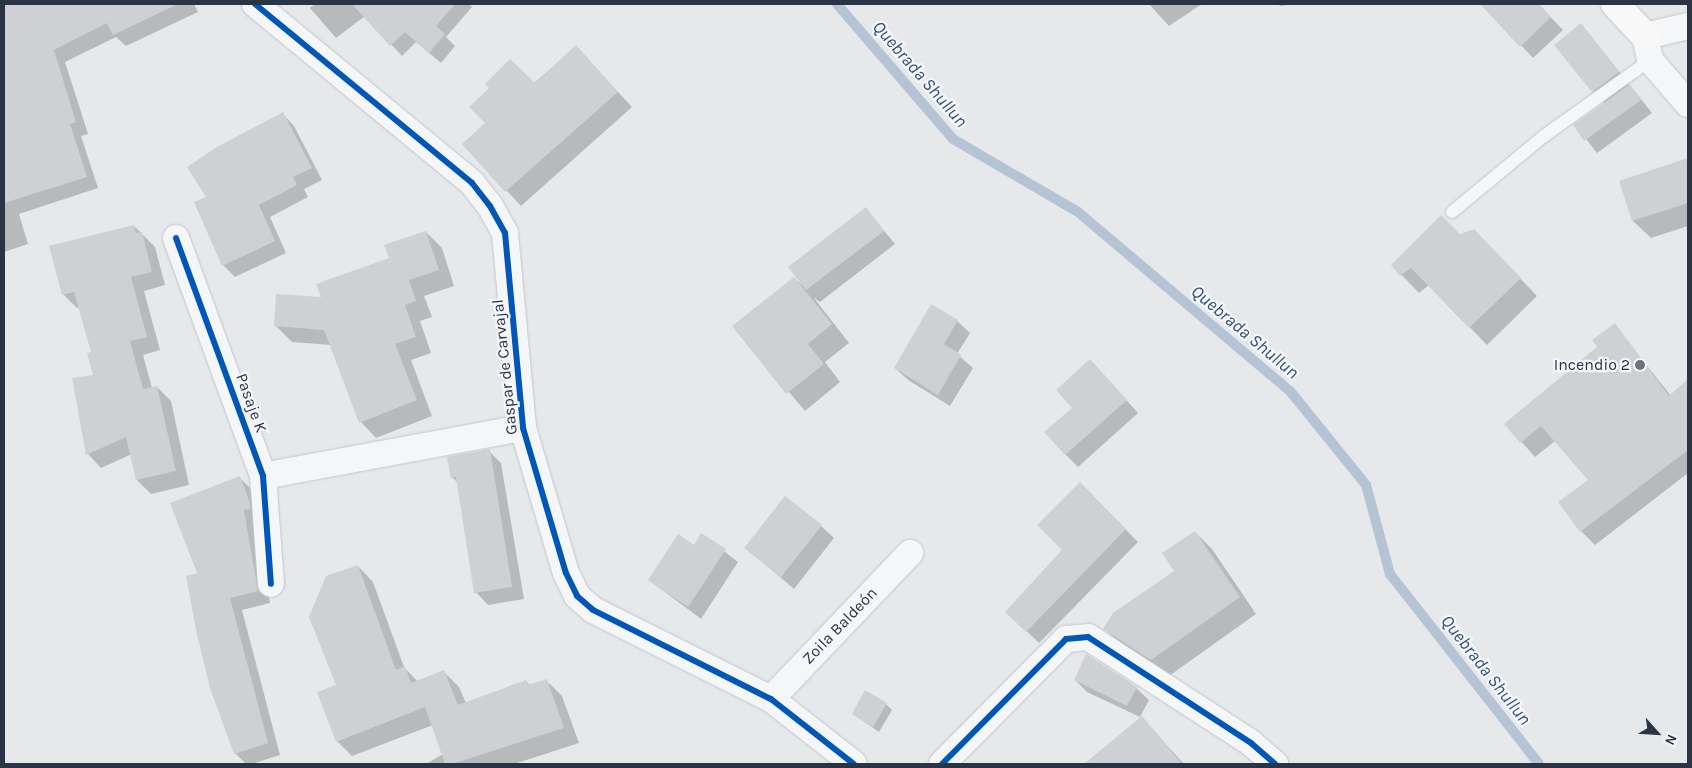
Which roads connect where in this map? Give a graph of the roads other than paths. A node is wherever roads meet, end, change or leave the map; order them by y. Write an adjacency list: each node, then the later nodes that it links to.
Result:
1 (255, 4): 8 (street, Gaspar de Carvajal)
2 (1615, 4): 4 (street)
3 (1688, 26): 4 (street)
4 (1647, 48): 5 (street); 6 (lane)
5 (1688, 104)
6 (1452, 212)
7 (176, 238): 9 (street, Pasaje K)
8 (523, 428): 9 (street); 12 (street, Gaspar de Carvajal)
9 (263, 476): 11 (street, Pasaje K)
10 (910, 553): 12 (street, Zoila Baldeón)
11 (271, 584)
12 (770, 700): 13 (street, Gaspar de Carvajal)
13 (854, 764)
14 (942, 764): 15 (street)
15 (1275, 764)

